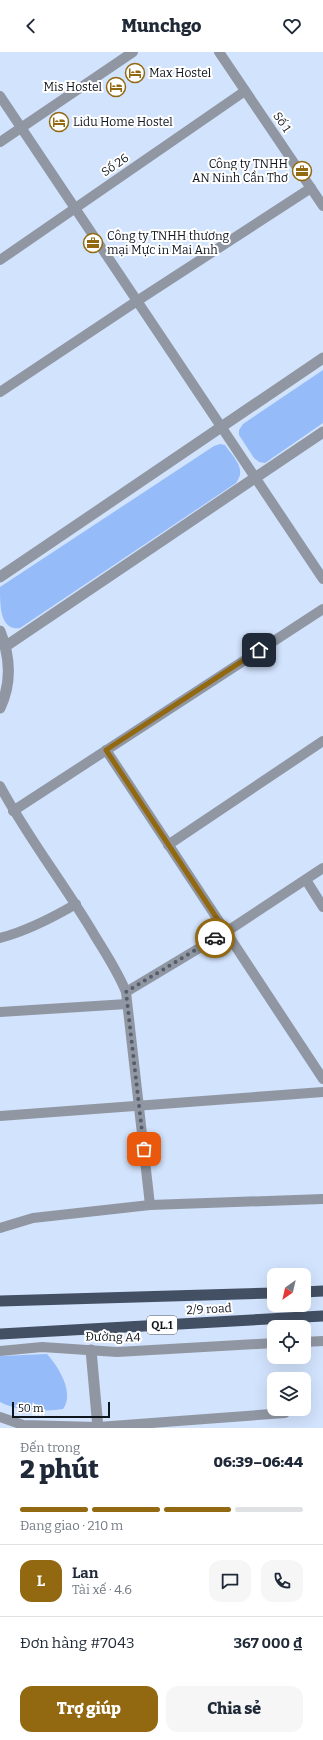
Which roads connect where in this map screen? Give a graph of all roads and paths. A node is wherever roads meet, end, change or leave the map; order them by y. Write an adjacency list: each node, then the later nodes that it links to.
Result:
1 (133, 52): 5 (street)
2 (219, 52): 3 (street, Số 1)
3 (245, 91): 7 (street, Số 1); 9 (street, Số 26)
4 (0, 96): 5 (street)
5 (22, 127): 6 (street); 9 (street)
6 (0, 142)
7 (311, 188): 8 (street, Số 1); 11 (street)
8 (323, 206)
9 (75, 208): 10 (street, Số 26); 11 (street)
10 (0, 260)
11 (136, 301): 13 (street); 14 (street)
12 (323, 358): 14 (street)
13 (0, 392)
14 (221, 427): 16 (street); 17 (street)
15 (323, 432): 16 (street)
16 (255, 478): 18 (street); 21 (street)
17 (0, 577)
18 (323, 579)
19 (323, 609): 24 (street)
20 (0, 631): 21 (street)
21 (6, 646): 22 (street)
22 (0, 708)
23 (323, 741): 27 (street)
24 (106, 750): 26 (street); 27 (street)
25 (0, 786): 26 (street)
26 (13, 811): 30 (street)
27 (168, 845): 32 (street)
28 (323, 868): 29 (street)
29 (306, 880): 31 (street); 32 (street)
30 (76, 904): 33 (street); 34 (street)
31 (323, 906)
32 (226, 932): 34 (street); 37 (street)
33 (0, 938)
34 (126, 992): 35 (street)
35 (127, 1004): 36 (street); 39 (street)
36 (0, 1012)
37 (323, 1079)
38 (323, 1092): 39 (street)
39 (139, 1106): 40 (street); 42 (street)
40 (0, 1116)
41 (323, 1199): 42 (street)
42 (150, 1205): 43 (street)
43 (0, 1228)
44 (323, 1291): 45 (highway)
45 (311, 1292)
46 (267, 1293): 47 (highway, 2/9 road)
47 (0, 1301)
48 (323, 1316): 49 (highway, 2/9 road / QL.1)
49 (0, 1334)
50 (323, 1341): 51 (street)
51 (311, 1342)
52 (267, 1343): 53 (street, Đường A4)
53 (91, 1350): 54 (street, Đường A4); 57 (street)
54 (0, 1351)
55 (267, 1414): 57 (street)
56 (0, 1417): 57 (street)
57 (98, 1427)

